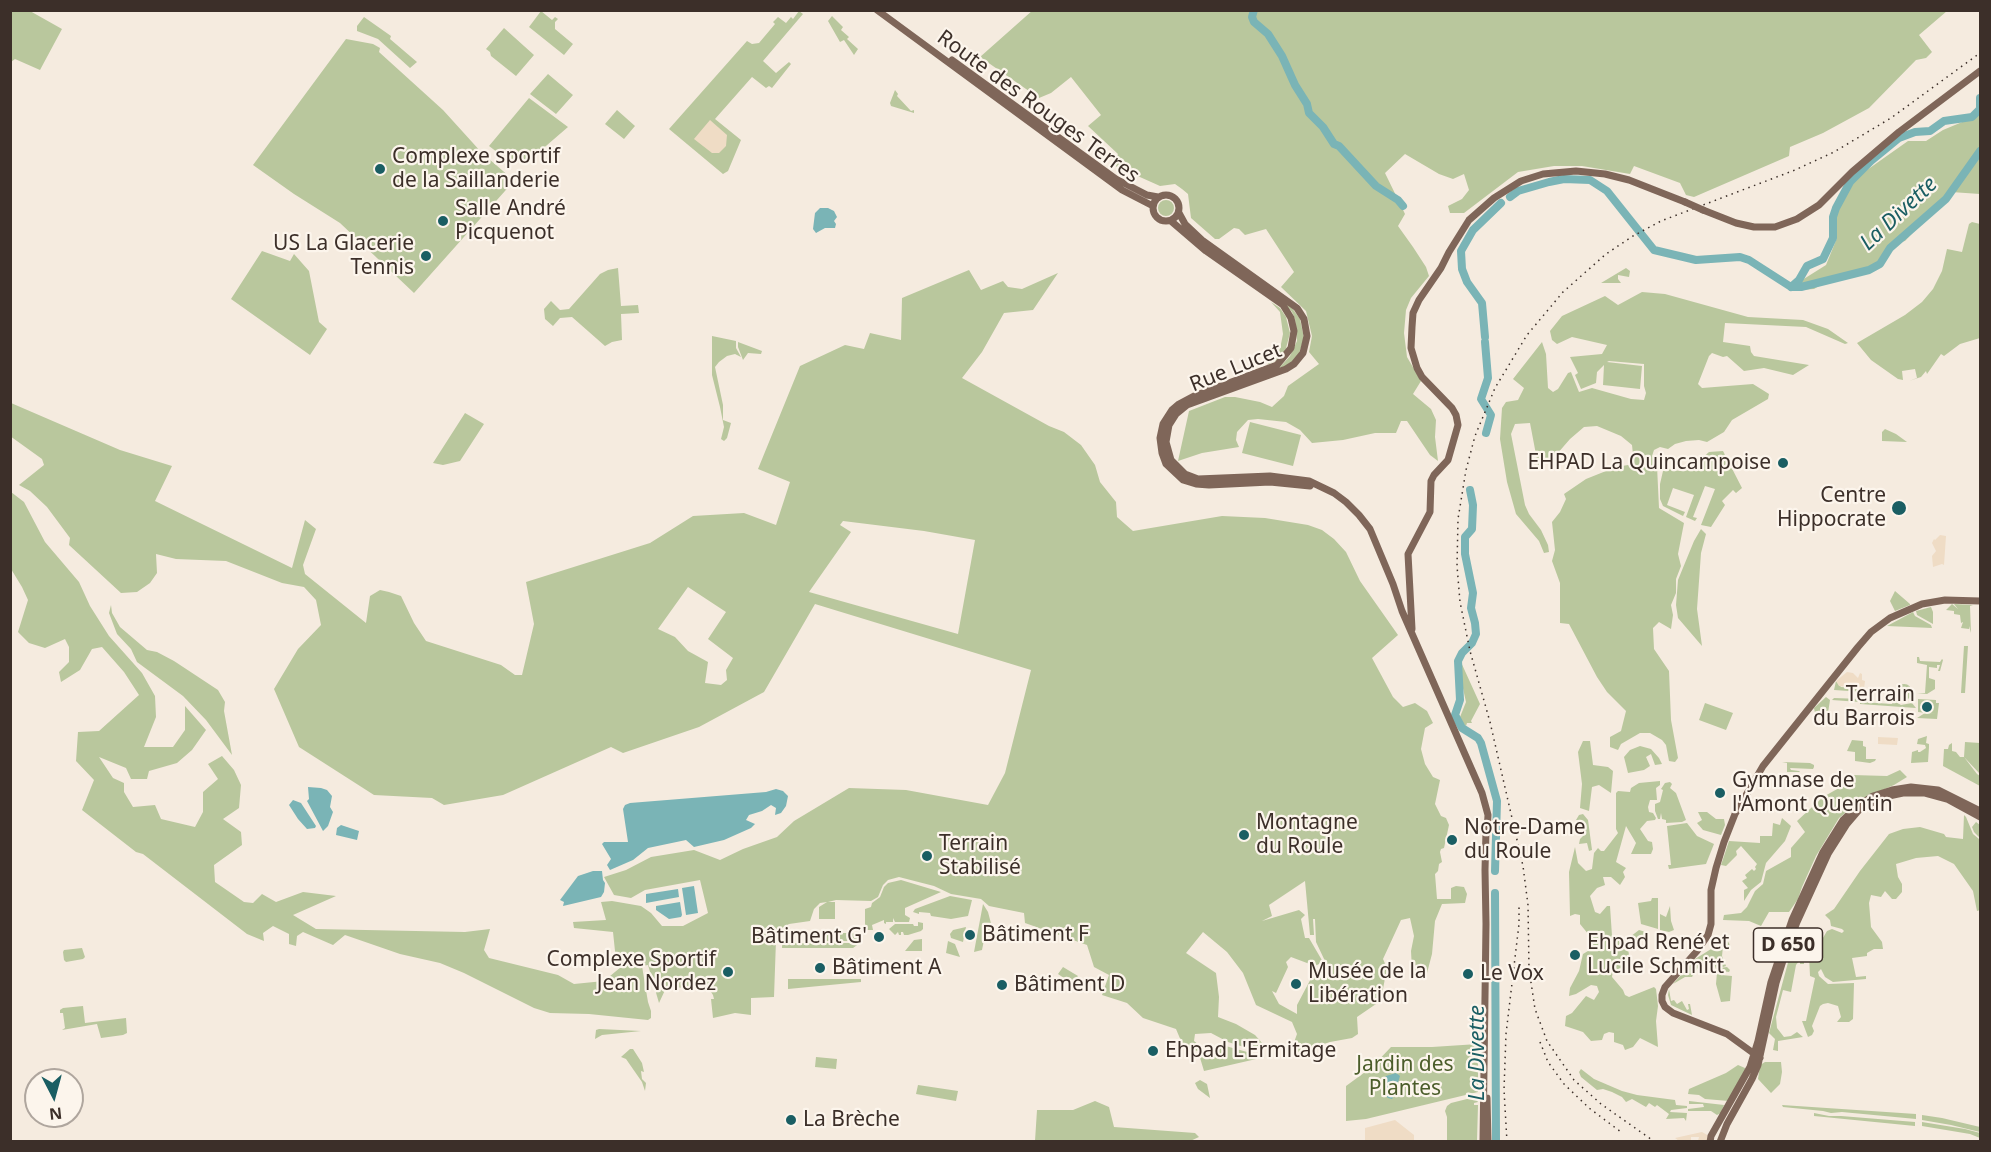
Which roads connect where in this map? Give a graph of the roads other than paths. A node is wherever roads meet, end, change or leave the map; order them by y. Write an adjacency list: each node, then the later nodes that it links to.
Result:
1 (877, 10): 5 (main road, Route des Rouges Terres)
2 (884, 10): 4 (main road, Route des Rouges Terres)
3 (1980, 71): 10 (main road, bridge)
4 (1158, 197): 5 (main road); 6 (main road)
5 (1153, 206): 7 (main road)
6 (1179, 213): 7 (main road); 8 (main road, Rue Lucet)
7 (1171, 221): 8 (main road, Rue Lucet)
8 (1395, 591): 10 (main road, Rue Lucet)
9 (1980, 601): 14 (main road)
10 (1412, 631): 13 (main road, Rue Lucet)
11 (1980, 811): 14 (main road, D 650)
12 (1980, 817): 14 (main road, D 650)
13 (1485, 970): 15 (main road); 16 (main road)
14 (1757, 1056): 17 (main road, D 650); 18 (main road, D 650)
15 (1483, 1142)
16 (1488, 1142)
17 (1710, 1142)
18 (1720, 1142)

